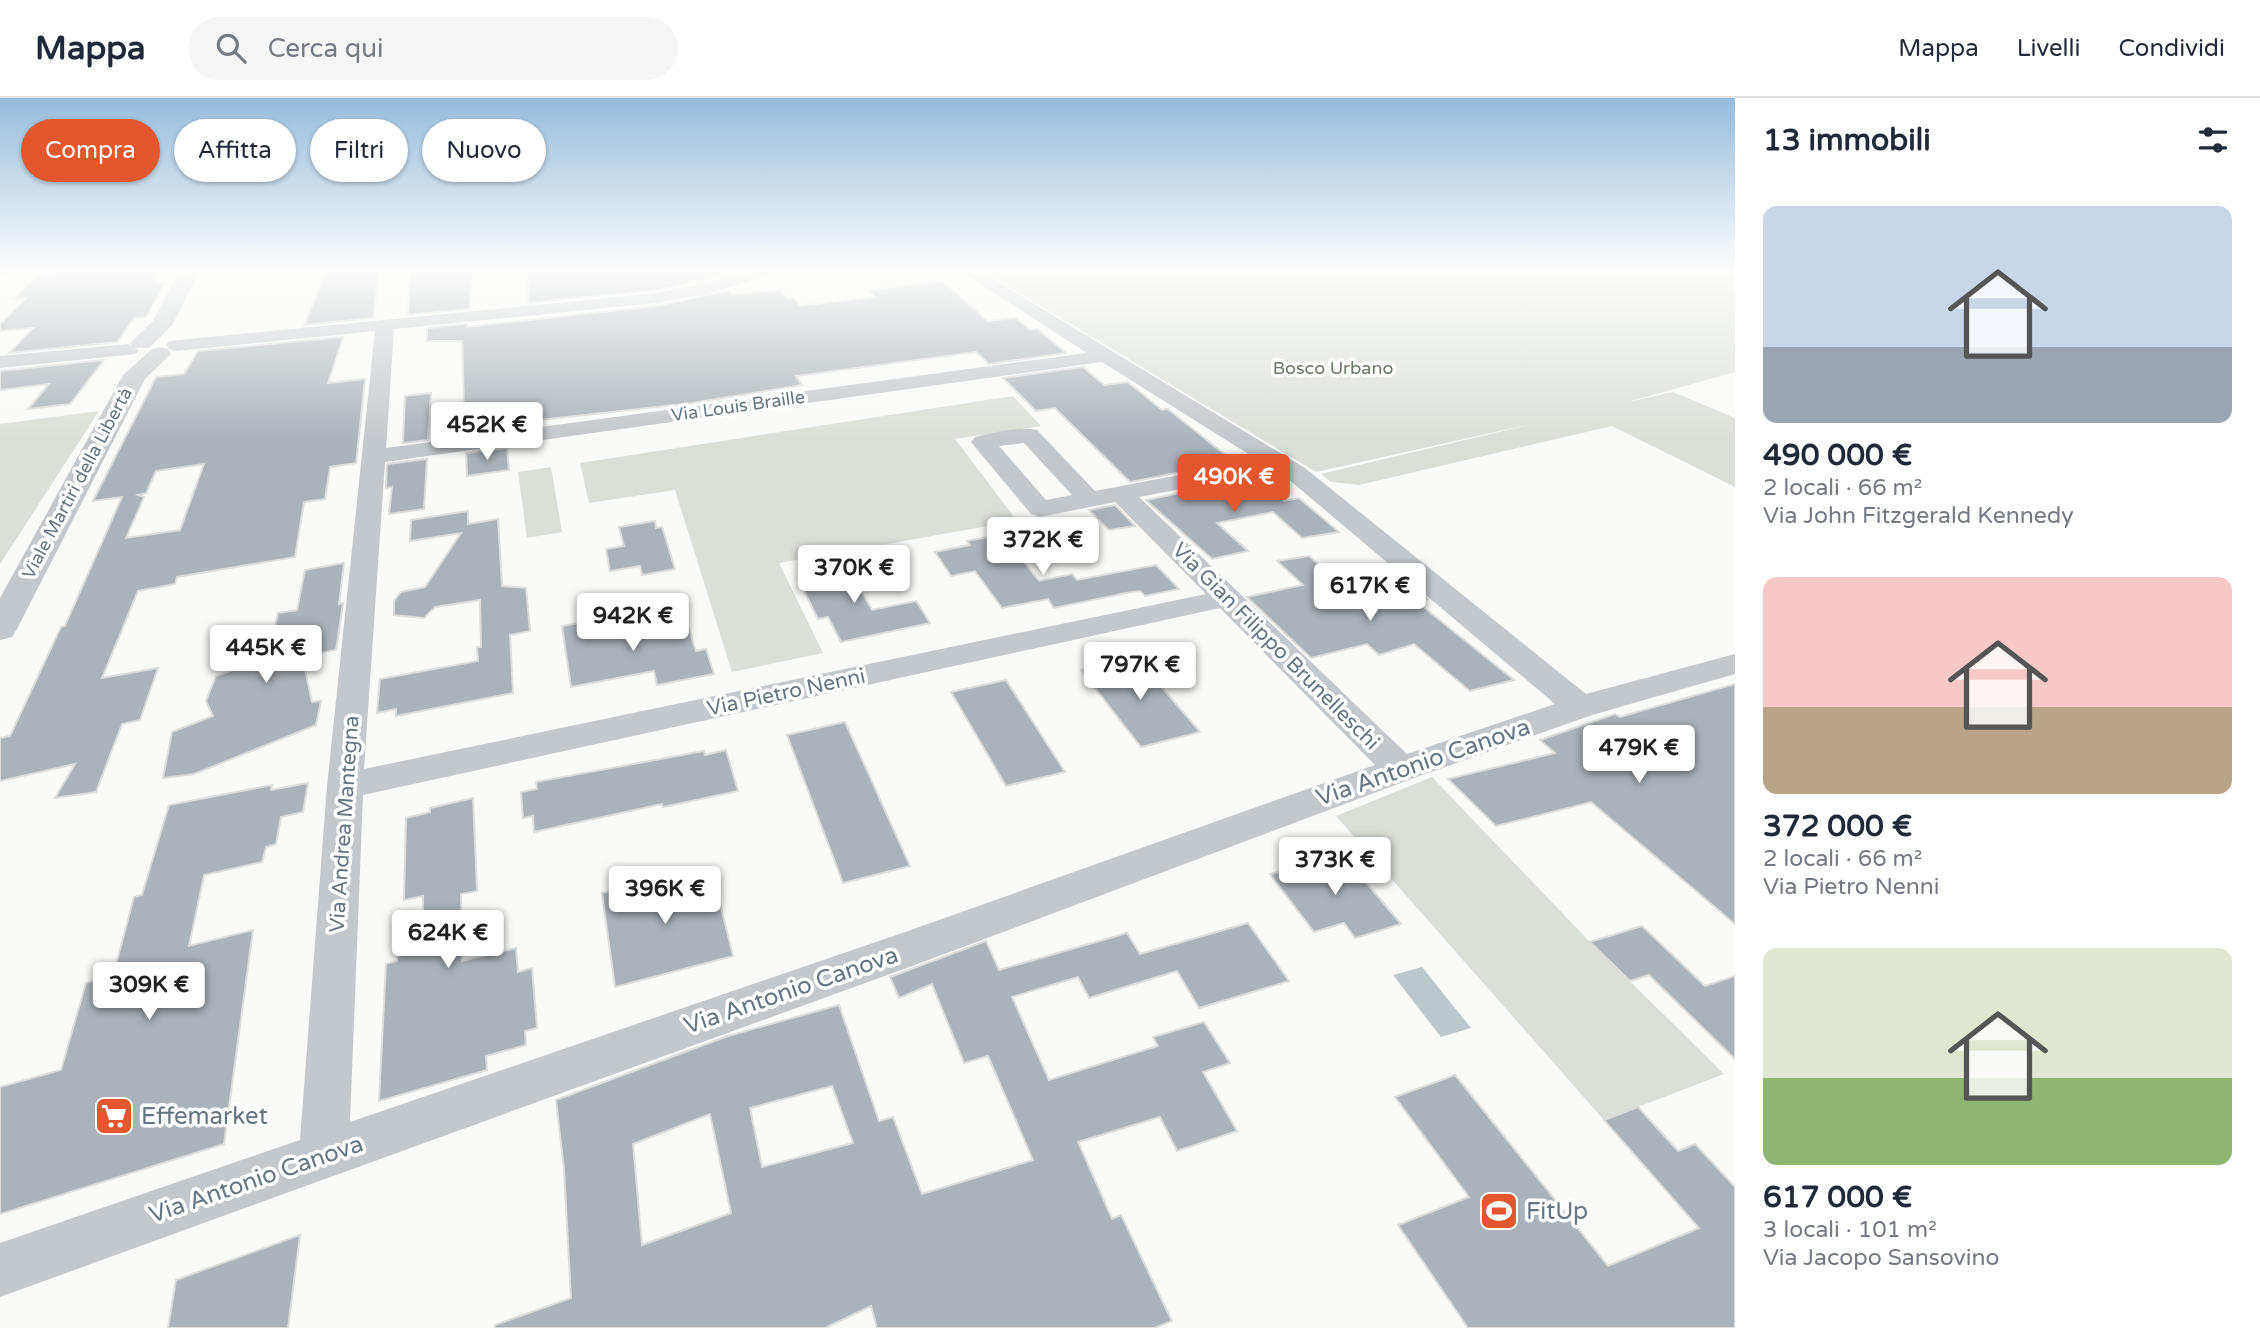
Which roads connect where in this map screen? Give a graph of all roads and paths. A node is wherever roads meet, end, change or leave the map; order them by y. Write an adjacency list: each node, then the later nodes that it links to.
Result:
1 (161, 326): 5 (street, Viale Martiri della Libertà)
2 (370, 326): 5 (street)
3 (384, 326): 8 (street, Via Andrea Mantegna)
4 (1057, 326): 6 (street)
5 (150, 348): 7 (street); 13 (street, Viale Martiri della Libertà)
6 (1105, 356): 8 (street, Via Louis Braille); 9 (street)
7 (0, 362)
8 (372, 457): 17 (street, Via Andrea Mantegna)
9 (1280, 463): 10 (street); 15 (street)
10 (1121, 494): 11 (street); 12 (street, Via Gian Filippo Brunelleschi)
11 (1090, 500)
12 (1228, 598): 16 (street, Via Gian Filippo Brunelleschi); 17 (street, Via Pietro Nenni)
13 (4, 613)
14 (1735, 664): 15 (street, Via Antonio Canova)
15 (1580, 707): 16 (street, Via Antonio Canova)
16 (1401, 769): 18 (street, Via Antonio Canova)
17 (345, 786): 18 (street, Via Andrea Mantegna)
18 (324, 1156): 19 (street, Via Antonio Canova)
19 (0, 1270)

